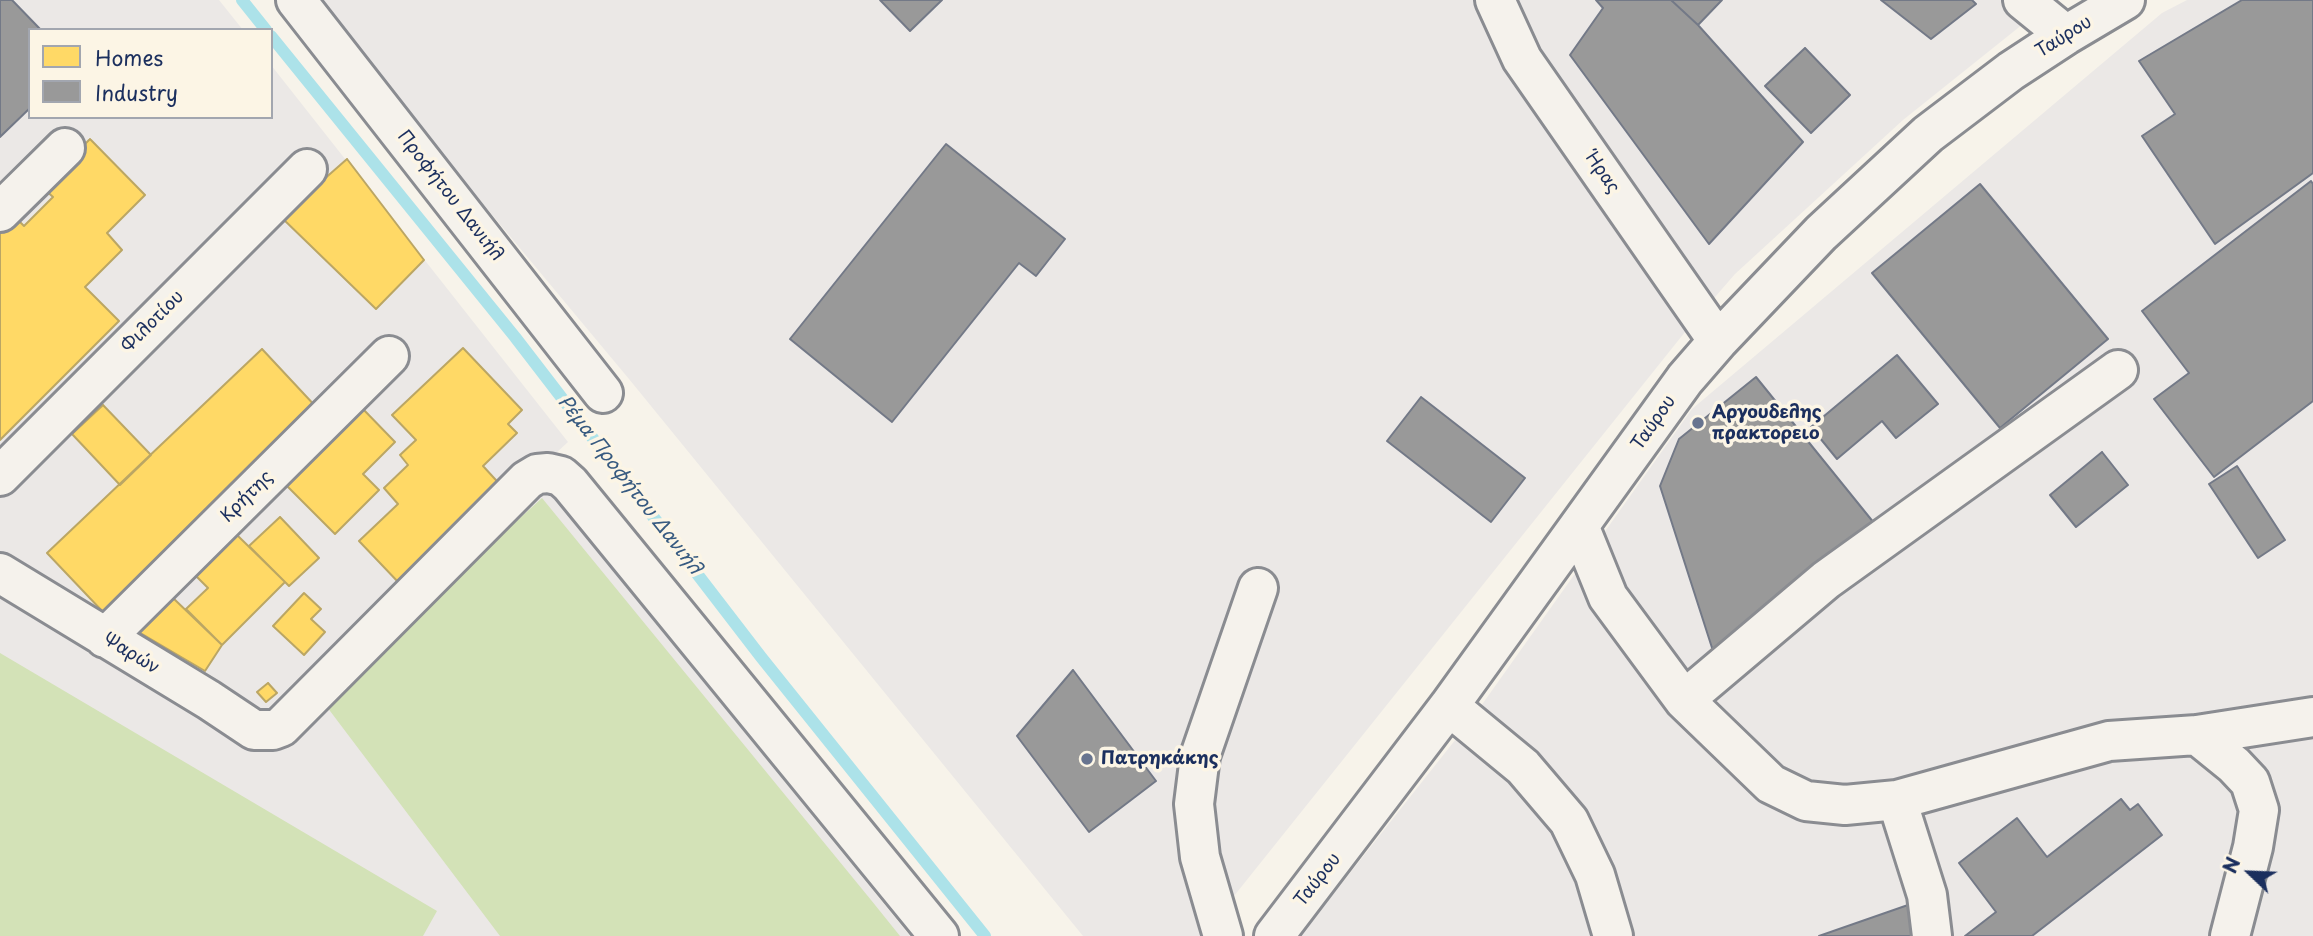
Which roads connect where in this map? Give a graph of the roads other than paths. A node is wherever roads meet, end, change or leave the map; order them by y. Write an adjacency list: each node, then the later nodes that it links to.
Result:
1 (296, 0): 12 (street, Προφήτου Δανιήλ)
2 (2022, 0): 5 (street)
3 (2125, 0): 5 (street, Ταύρου)
4 (1504, 6): 9 (street, Ήρας)
5 (2066, 34): 9 (street, Ταύρου)
6 (65, 148): 8 (street)
7 (307, 169): 13 (street, Φιλοτίου)
8 (0, 212)
9 (1718, 341): 14 (street, Ταύρου)
10 (389, 356): 17 (street, Κρήτης)
11 (2118, 370): 18 (street)
12 (603, 393)
13 (0, 476)
14 (1580, 528): 18 (street); 19 (street, Ταύρου)
15 (0, 573): 17 (street, Ψαρών)
16 (1258, 589): 24 (street)
17 (105, 639): 23 (street, Ψαρών)
18 (1684, 700): 22 (street)
19 (1449, 706): 25 (street, Ταύρου); 26 (street)
20 (2313, 717): 21 (street)
21 (2197, 735): 22 (street); 28 (street)
22 (1897, 800): 27 (street)
23 (939, 936)
24 (1223, 936)
25 (1274, 936)
26 (1613, 936)
27 (1932, 936)
28 (2230, 936)

